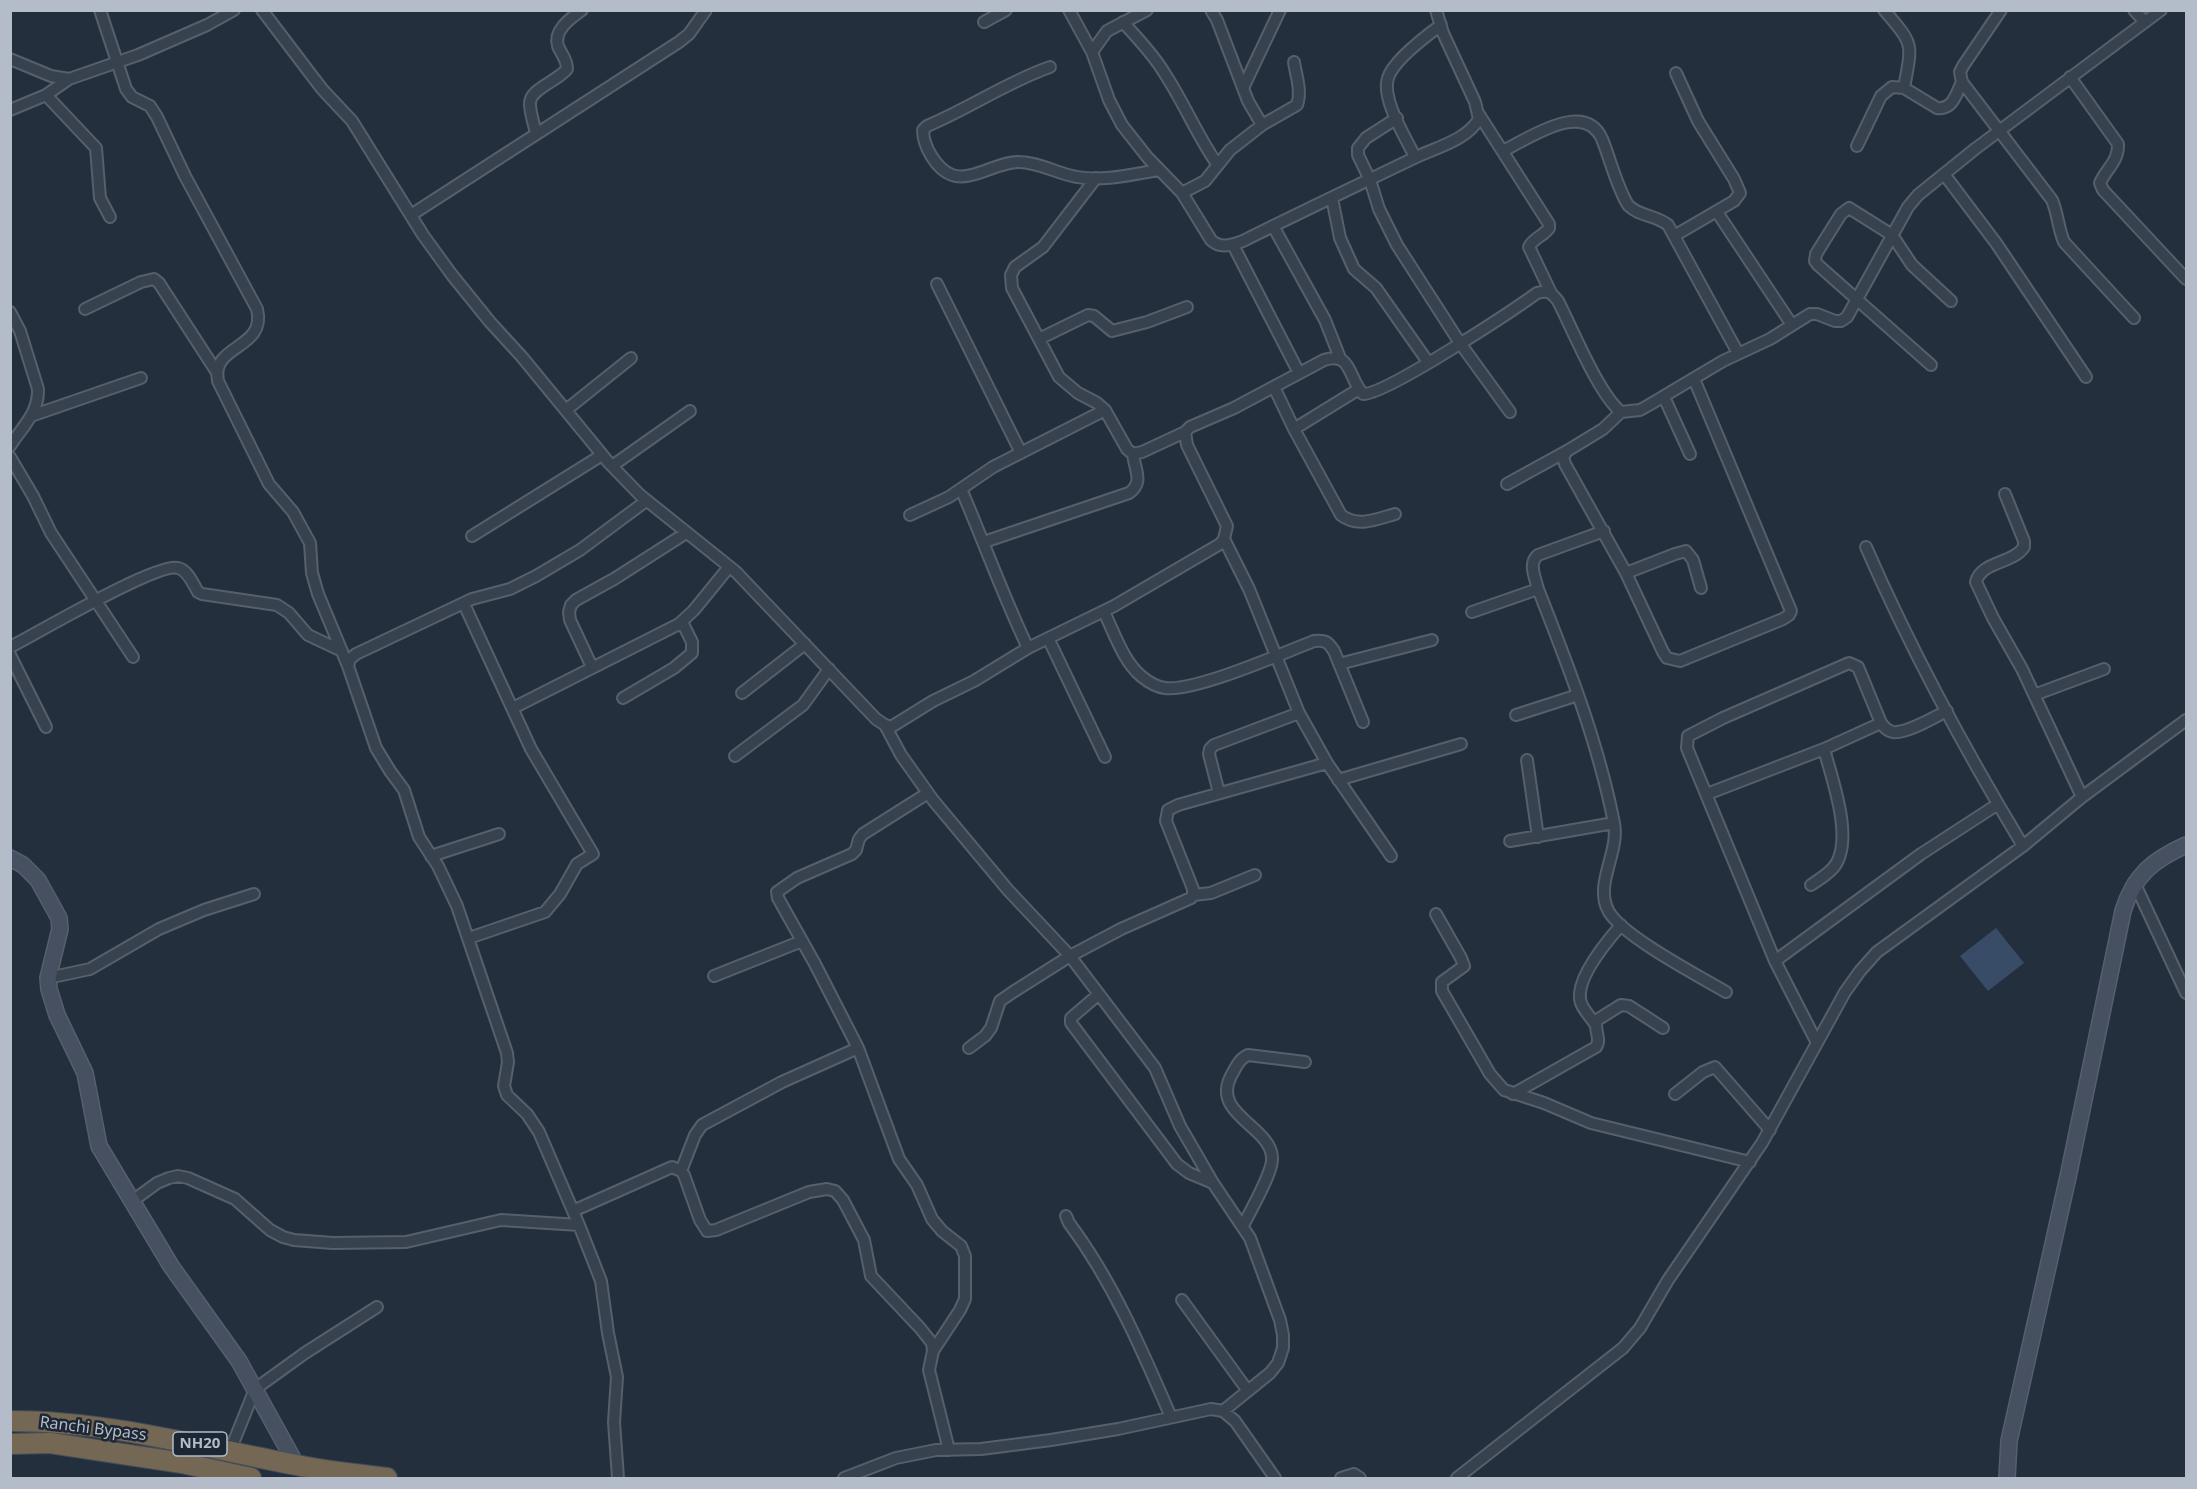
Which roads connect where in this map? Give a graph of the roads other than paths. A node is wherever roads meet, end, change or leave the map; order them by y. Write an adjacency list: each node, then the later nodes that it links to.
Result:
1 (100, 10): 23 (street)
2 (234, 10): 23 (street)
3 (262, 10): 49 (street)
4 (582, 10): 37 (street)
5 (706, 10): 37 (street)
6 (1006, 10): 16 (street)
7 (1069, 10): 20 (street)
8 (1148, 10): 17 (street)
9 (1211, 10): 29 (street)
10 (1280, 10): 29 (street)
11 (1436, 10): 19 (street)
12 (1884, 10): 30 (street)
13 (2001, 10): 28 (street)
14 (2134, 10): 18 (street)
15 (2161, 10): 18 (street)
16 (984, 22)
17 (1123, 22): 20 (street); 41 (street)
18 (2145, 22): 26 (street)
19 (1441, 25): 33 (street); 34 (street)
20 (1092, 52): 42 (street)
21 (10, 59): 27 (street)
22 (1294, 62): 35 (street)
23 (117, 63): 27 (street); 72 (street)
24 (1050, 67): 44 (street)
25 (1676, 73): 48 (street)
26 (2070, 77): 36 (street); 55 (street)
27 (69, 79): 31 (street)
28 (1962, 82): 30 (street); 36 (street)
29 (1243, 88): 35 (street)
30 (1904, 88): 38 (street)
31 (46, 95): 32 (street); 50 (street)
32 (10, 110)
33 (1478, 113): 39 (street); 40 (street)
34 (1396, 118): 40 (street); 45 (street)
35 (1262, 125): 41 (street)
36 (2000, 131): 43 (street); 63 (street)
37 (536, 133): 49 (street)
38 (1857, 146)
39 (1503, 151): 53 (street); 57 (street)
40 (1415, 157): 45 (street)
41 (1217, 164): 46 (street)
42 (1160, 170): 44 (street); 46 (street)
43 (1944, 174): 52 (street); 74 (street)
44 (1096, 178): 65 (street)
45 (1370, 180): 47 (street); 66 (street)
46 (1182, 193): 54 (street)
47 (1332, 198): 51 (street); 70 (street)
48 (1717, 212): 53 (street); 64 (street)
49 (411, 215): 80 (street)
50 (110, 217)
51 (1273, 226): 54 (street); 69 (street)
52 (1892, 235): 58 (street); 58 (street); 59 (street)
53 (1674, 236): 67 (street)
54 (1233, 245): 73 (street)
55 (2187, 279)
56 (937, 284): 90 (street)
57 (1551, 293): 66 (street); 84 (street)
58 (1857, 301): 64 (street); 71 (street)
59 (1951, 301)
60 (1187, 307): 65 (street)
61 (85, 309): 72 (street)
62 (10, 312): 85 (street)
63 (2134, 318)
64 (1792, 325): 67 (street)
65 (1039, 339): 81 (street)
66 (1460, 343): 70 (street); 83 (street)
67 (1738, 354): 76 (street)
68 (631, 358): 80 (street)
69 (1340, 358): 73 (street); 78 (street)
70 (1428, 362): 78 (street)
71 (1931, 365)
72 (216, 371): 122 (street)
73 (1299, 373): 77 (street)
74 (2086, 377)
75 (141, 378): 85 (street)
76 (1694, 379): 79 (street); 109 (street)
77 (1274, 387): 86 (street); 87 (street)
78 (1359, 390): 86 (street)
79 (1664, 397): 84 (street); 92 (street)
80 (566, 410): 93 (street)
81 (1105, 410): 90 (street); 91 (street)
82 (690, 411): 95 (street)
83 (1510, 412)
84 (1621, 412): 89 (street)
85 (31, 416): 88 (street)
86 (1294, 429): 100 (street)
87 (1185, 432): 91 (street); 105 (street)
88 (10, 446)
89 (1567, 451): 96 (street); 102 (street)
90 (1021, 453): 97 (street)
91 (1133, 454): 106 (street)
92 (1690, 454)
93 (602, 455): 95 (street); 104 (street)
94 (10, 458): 112 (street)
95 (612, 466): 99 (street)
96 (1507, 484)
97 (961, 489): 101 (street); 106 (street)
98 (2005, 494): 133 (street)
99 (646, 501): 103 (street); 113 (street)
100 (1395, 514)
101 (910, 515)
102 (1604, 531): 109 (street); 111 (street)
103 (686, 533): 108 (street); 128 (street)
104 (472, 536)
105 (1224, 539): 114 (street); 124 (street)
106 (984, 542): 121 (street)
107 (1866, 547): 136 (street)
108 (729, 567): 116 (street); 119 (street)
109 (1626, 573): 110 (street)
110 (1701, 588)
111 (1538, 589): 115 (street); 132 (street)
112 (95, 601): 120 (street); 122 (street); 125 (street)
113 (464, 604): 127 (street); 135 (street)
114 (1104, 612): 117 (street); 124 (street)
115 (1472, 612)
116 (682, 622): 128 (street); 134 (street)
117 (1048, 638): 121 (street); 147 (street)
118 (1432, 640): 126 (street)
119 (805, 644): 129 (street); 131 (street)
120 (10, 647)
121 (1028, 648): 142 (street)
122 (342, 651): 127 (street)
123 (10, 655): 143 (street)
124 (1275, 656): 126 (street); 137 (street)
125 (133, 657)
126 (1339, 664): 140 (street)
127 (348, 666): 162 (street)
128 (592, 667): 135 (street)
129 (829, 669): 142 (street); 146 (street)
130 (2104, 669): 133 (street)
131 (742, 693)
132 (1578, 695): 138 (street); 156 (street)
133 (2034, 695): 154 (street)
134 (623, 698)
135 (513, 708): 172 (street)
136 (1947, 711): 141 (street); 155 (street)
137 (1299, 713): 149 (street); 152 (street)
138 (1516, 715)
139 (2187, 720): 154 (street)
140 (1363, 722)
141 (1881, 723): 145 (street); 153 (street)
142 (885, 725): 151 (street)
143 (46, 727)
144 (1461, 744): 150 (street)
145 (1824, 749): 153 (street); 167 (street)
146 (735, 756)
147 (1105, 757)
148 (1527, 760): 158 (street)
149 (1327, 763): 150 (street); 152 (street)
150 (1338, 780): 163 (street)
151 (928, 793): 173 (street); 174 (street)
152 (1219, 793): 169 (street)
153 (1707, 794): 175 (street)
154 (2082, 797): 161 (street)
155 (1998, 804): 161 (street); 175 (street)
156 (1614, 824): 158 (street); 171 (street)
157 (499, 834): 162 (street)
158 (1538, 837): 159 (street)
159 (1510, 841)
160 (2187, 845): 166 (street)
161 (2023, 846): 183 (street)
162 (431, 856): 172 (street)
163 (1391, 856)
164 (10, 858): 177 (street)
165 (1256, 875): 169 (street)
166 (2134, 882): 179 (street); 218 (street)
167 (1811, 885)
168 (254, 894): 177 (street)
169 (1193, 895): 174 (street)
170 (1436, 914): 187 (street)
171 (1621, 925): 178 (street); 181 (street)
172 (469, 938): 194 (street)
173 (802, 941): 176 (street); 184 (street)
174 (1070, 956): 180 (street); 185 (street)
175 (1775, 961): 183 (street)
176 (714, 976)
177 (48, 978): 193 (street)
178 (1726, 992)
179 (2187, 993)
180 (1099, 994): 192 (street); 192 (street)
181 (1595, 1024): 182 (street); 187 (street)
182 (1663, 1029)
183 (1817, 1043): 189 (street)
184 (858, 1048): 191 (street); 200 (street)
185 (969, 1048)
186 (1305, 1062): 197 (street)
187 (1513, 1094): 190 (street)
188 (1675, 1094): 189 (street)
189 (1770, 1130): 190 (street)
190 (1750, 1162): 217 (street)
191 (681, 1171): 194 (street); 200 (street)
192 (1213, 1183): 197 (street)
193 (131, 1202): 196 (street); 201 (street)
194 (573, 1211): 196 (street)
195 (1066, 1216): 204 (street)
196 (579, 1224): 212 (street)
197 (1243, 1226): 202 (street)
198 (1182, 1300): 202 (street)
199 (377, 1306): 201 (street)
200 (933, 1351): 207 (street)
201 (255, 1389): 208 (street); 209 (street)
202 (1248, 1391): 203 (street)
203 (1223, 1411): 204 (street); 214 (street)
204 (1171, 1417): 207 (street)
205 (10, 1421): 208 (highway, Ranchi Bypass / NH20)
206 (10, 1444): 210 (highway, Ranchi Bypass / NH20)
207 (949, 1450): 213 (street)
208 (230, 1451): 209 (highway, Ranchi Bypass / NH20)
209 (297, 1466): 211 (highway, Ranchi Bypass / NH20)
210 (251, 1479)
211 (387, 1479)
212 (618, 1479)
213 (844, 1479)
214 (1275, 1479)
215 (1341, 1479): 216 (street)
216 (1360, 1479)
217 (1457, 1479)
218 (2007, 1479)

